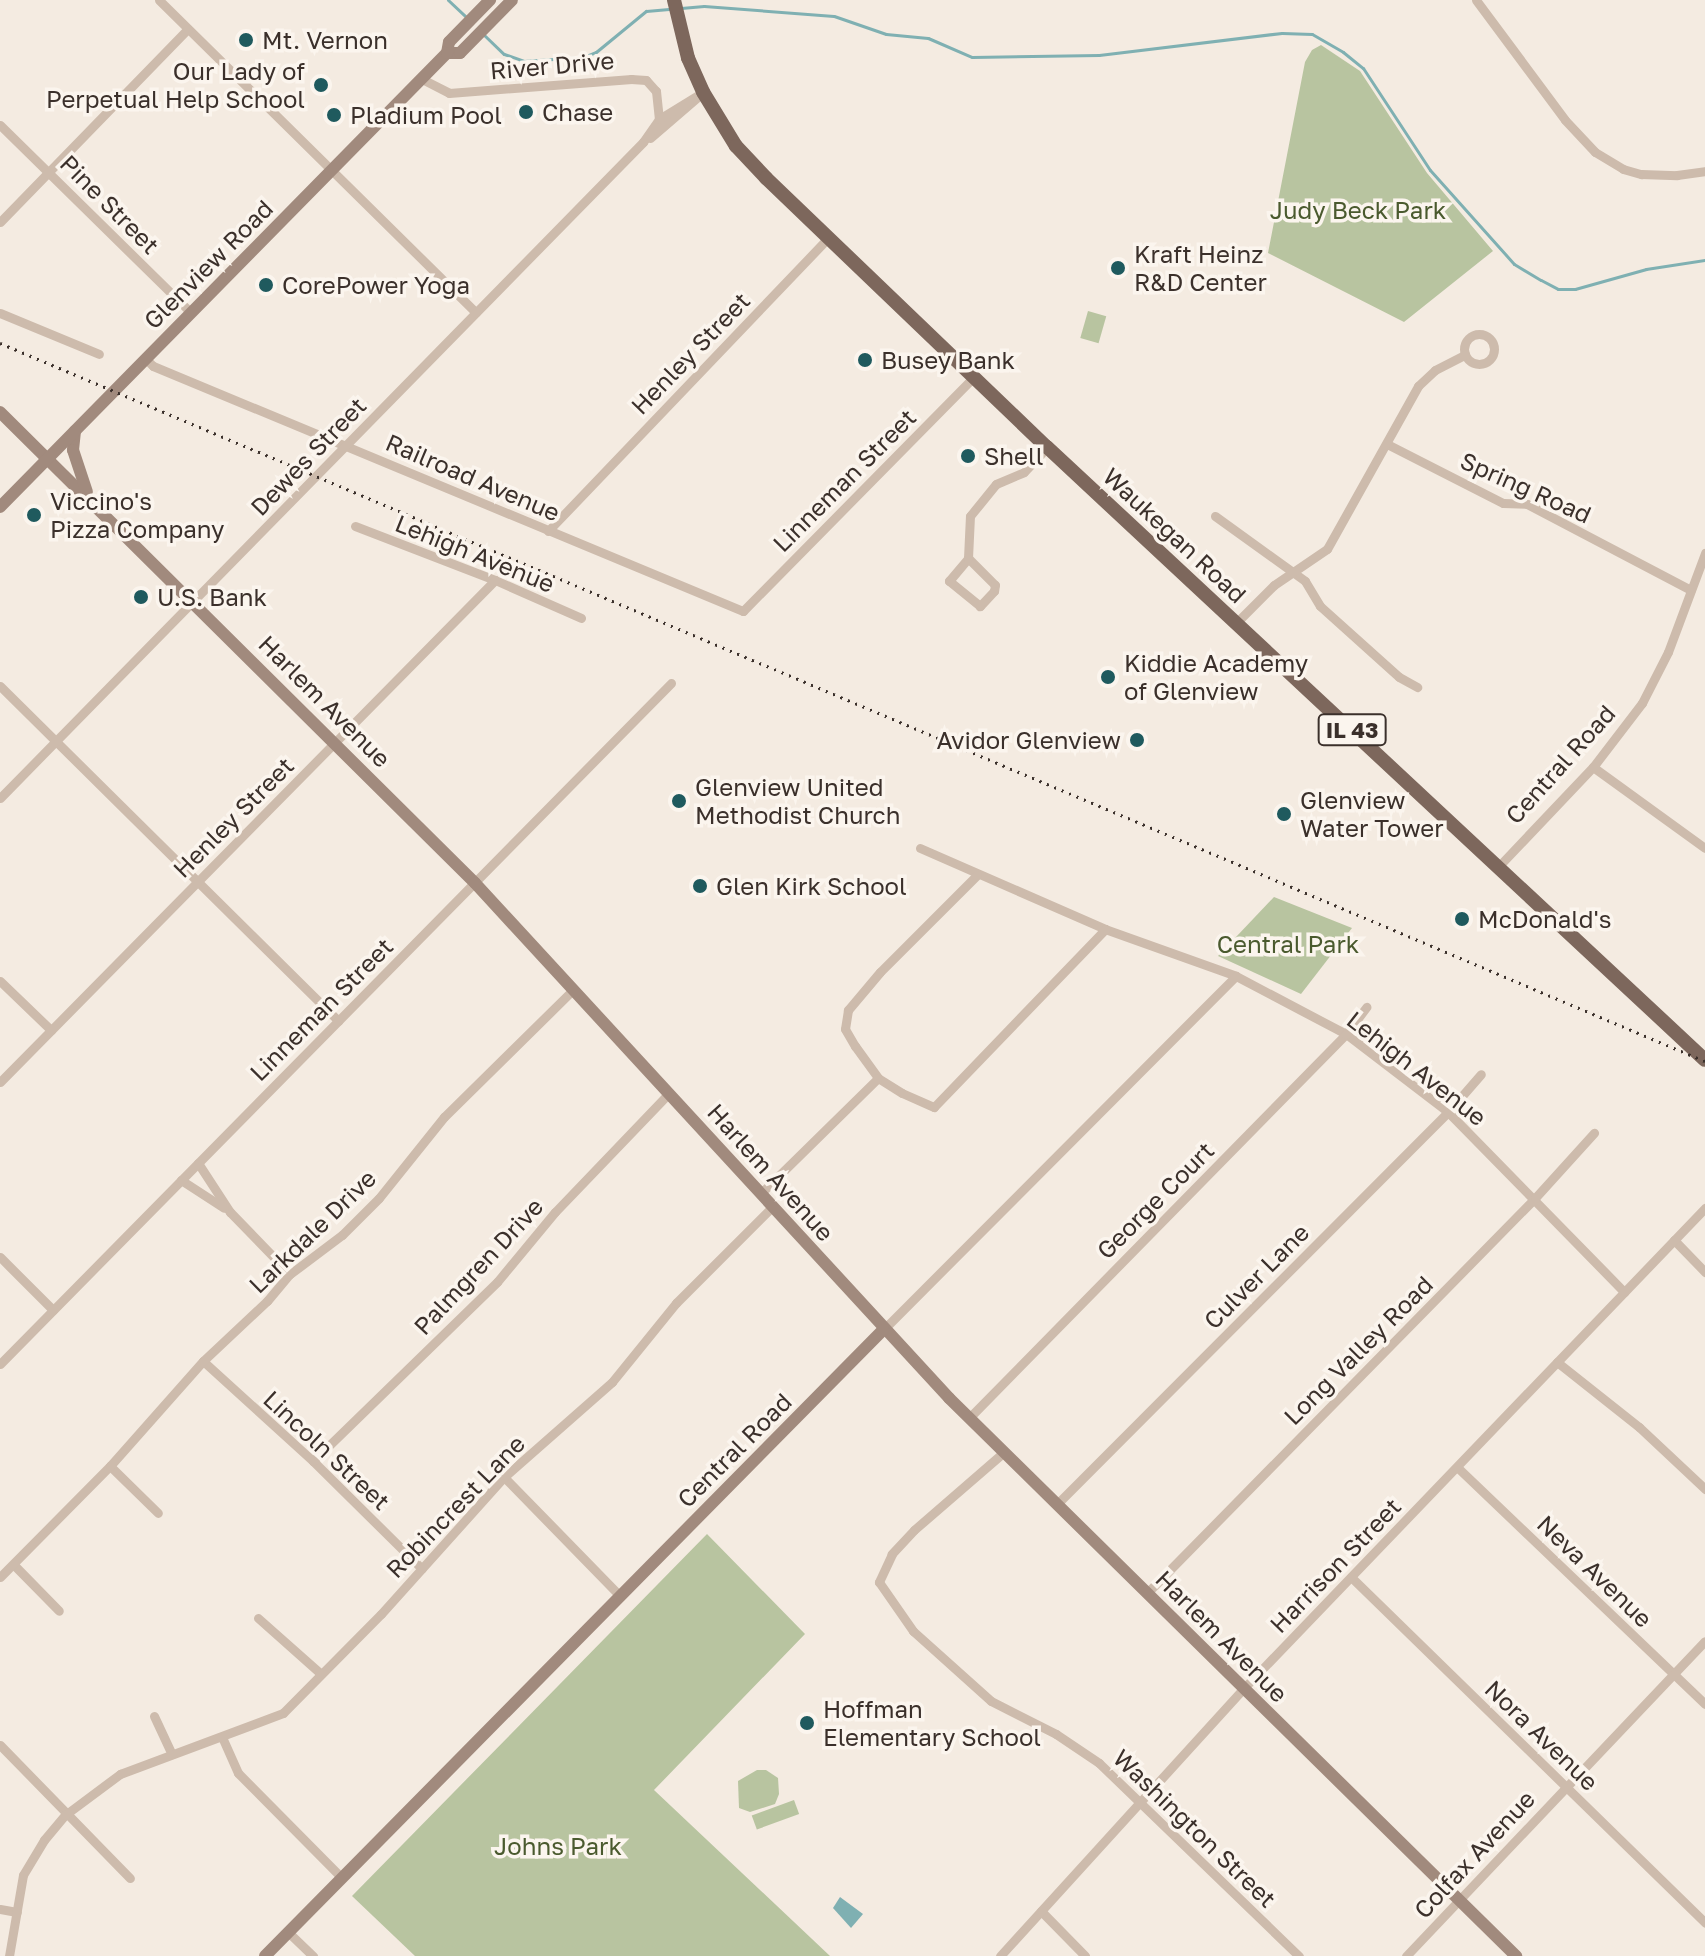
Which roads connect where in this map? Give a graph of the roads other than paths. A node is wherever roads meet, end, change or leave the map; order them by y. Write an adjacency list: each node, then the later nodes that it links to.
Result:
1 (159, 0): 6 (street)
2 (512, 0): 7 (main road, Glenview Road)
3 (674, 0): 9 (main road, Waukegan Road / IL 43)
4 (1476, 0): 14 (street)
5 (487, 3): 7 (main road, Glenview Road)
6 (188, 29): 13 (street); 15 (street)
7 (447, 53): 8 (main road, Glenview Road)
8 (422, 79): 10 (street, River Drive); 13 (main road, Glenview Road)
9 (703, 92): 10 (street, Dewes Street); 12 (street, Dewes Street); 17 (main road, Waukegan Road / IL 43)
10 (659, 119): 12 (street, Dewes Street)
11 (0, 125): 15 (street, Pine Street)
12 (643, 142): 20 (street, Dewes Street)
13 (331, 170): 19 (main road, Glenview Road); 20 (street)
14 (1705, 171)
15 (49, 172): 16 (street); 19 (street, Pine Street)
16 (0, 222)
17 (828, 238): 24 (main road, Waukegan Road / IL 43); 35 (street, Henley Street)
18 (0, 313): 21 (street)
19 (191, 313): 23 (main road, Glenview Road)
20 (476, 313): 28 (street, Dewes Street)
21 (99, 354)
22 (1465, 355): 27 (street)
23 (146, 359): 26 (main road, Glenview Road); 28 (street, Railroad Avenue)
24 (973, 378): 29 (main road, Waukegan Road / IL 43); 42 (street, Linneman Street)
25 (0, 412): 30 (main road, Harlem Avenue)
26 (75, 431): 30 (main road, Glenview Road); 31 (main road)
27 (1387, 444): 38 (street); 40 (street, Spring Road)
28 (346, 446): 35 (street, Railroad Avenue); 41 (street, Dewes Street)
29 (1047, 447): 37 (street); 44 (main road, Waukegan Road / IL 43)
30 (47, 458): 31 (main road, Harlem Avenue); 32 (main road, Glenview Road)
31 (92, 502): 41 (main road, Harlem Avenue)
32 (0, 507)
33 (1215, 516): 38 (street)
34 (355, 526): 39 (street, Lehigh Avenue)
35 (548, 531): 42 (street, Railroad Avenue)
36 (1705, 553): 40 (street, Central Road)
37 (968, 558): 37 (street)
38 (1290, 572): 44 (street); 47 (street)
39 (495, 580): 43 (street, Lehigh Avenue); 49 (street, Henley Street)
40 (1691, 590): 50 (street, Central Road)
41 (194, 601): 48 (street, Dewes Street); 49 (main road, Harlem Avenue)
42 (743, 611)
43 (581, 618)
44 (1237, 622): 54 (main road, Waukegan Road / IL 43)
45 (671, 683): 57 (street, Linneman Street)
46 (0, 686): 48 (street)
47 (1417, 687)
48 (56, 741): 51 (street, Dewes Street); 56 (street)
49 (336, 741): 56 (street, Henley Street); 57 (main road, Harlem Avenue)
50 (1593, 767): 53 (street); 54 (street, Central Road)
51 (0, 798)
52 (920, 848): 55 (street, Lehigh Avenue)
53 (1705, 848)
54 (1498, 867): 66 (main road, Waukegan Road / IL 43)
55 (977, 875): 58 (street, Lehigh Avenue); 68 (street)
56 (197, 882): 63 (street); 64 (street, Henley Street)
57 (475, 883): 61 (main road, Harlem Avenue); 63 (street, Linneman Street)
58 (1105, 929): 59 (street, Lehigh Avenue); 68 (street)
59 (1236, 976): 65 (street, Lehigh Avenue); 86 (street, Central Road)
60 (0, 981): 64 (street)
61 (573, 990): 70 (main road, Harlem Avenue); 83 (street, Larkdale Drive)
62 (1366, 1007): 65 (street, George Court)
63 (338, 1021): 73 (street, Linneman Street)
64 (51, 1030): 69 (street, Henley Street)
65 (1346, 1034): 71 (street, Lehigh Avenue); 90 (street, George Court)
66 (1705, 1060)
67 (1481, 1074): 71 (street, Culver Lane)
68 (878, 1078): 75 (street)
69 (0, 1082)
70 (669, 1093): 75 (main road, Harlem Avenue); 92 (street, Palmgren Drive)
71 (1448, 1112): 76 (street, Lehigh Avenue); 97 (street, Culver Lane)
72 (1594, 1133): 76 (street, Long Valley Road)
73 (198, 1163): 74 (street, Linneman Street); 79 (street)
74 (181, 1180): 79 (street); 85 (street, Linneman Street)
75 (760, 1194): 77 (main road, Harlem Avenue)
76 (1535, 1198): 84 (street, Lehigh Avenue); 103 (street, Long Valley Road)
77 (772, 1207): 86 (main road, Harlem Avenue); 95 (street, Robincrest Lane)
78 (1705, 1208): 80 (street, Harrison Street)
79 (230, 1212): 83 (street)
80 (1674, 1240): 82 (street); 84 (street, Harrison Street)
81 (0, 1257): 85 (street)
82 (1705, 1272)
83 (290, 1274): 87 (street, Larkdale Drive)
84 (1624, 1292): 88 (street, Harrison Street)
85 (53, 1310): 89 (street, Linneman Street)
86 (883, 1330): 90 (main road, Harlem Avenue); 104 (main road, Central Road)
87 (203, 1361): 92 (street, Lincoln Street); 93 (street, Larkdale Drive)
88 (1557, 1362): 94 (street, Harrison Street); 96 (street)
89 (0, 1364)
90 (969, 1418): 91 (main road, Harlem Avenue)
91 (1004, 1452): 97 (main road, Harlem Avenue); 117 (street, Washington Street)
92 (313, 1461): 100 (street, Lincoln Street)
93 (110, 1466): 98 (street); 99 (street, Larkdale Drive)
94 (1457, 1467): 102 (street, Harrison Street); 109 (street, Neva Avenue)
95 (504, 1477): 100 (street, Robincrest Lane); 104 (street)
96 (1705, 1489)
97 (1057, 1504): 103 (main road, Harlem Avenue)
98 (158, 1513)
99 (14, 1565): 101 (street, Larkdale Drive); 105 (street)
100 (422, 1569): 108 (street, Robincrest Lane)
101 (0, 1577)
102 (1351, 1577): 110 (street, Harrison Street); 116 (street, Nora Avenue)
103 (1147, 1593): 110 (main road, Harlem Avenue)
104 (620, 1596): 120 (main road, Central Road)
105 (59, 1611)
106 (258, 1618): 108 (street)
107 (1705, 1641): 109 (street, Colfax Avenue)
108 (320, 1673): 113 (street, Robincrest Lane)
109 (1673, 1674): 111 (street, Neva Avenue); 116 (street, Colfax Avenue)
110 (1244, 1688): 117 (street, Harrison Street); 121 (main road, Harlem Avenue)
111 (1705, 1704)
112 (154, 1716): 115 (street)
113 (222, 1737): 115 (street, Robincrest Lane); 120 (street)
114 (0, 1745): 118 (street)
115 (171, 1752): 118 (street, Robincrest Lane)
116 (1566, 1786): 121 (street, Colfax Avenue); 125 (street, Nora Avenue)
117 (1142, 1800): 123 (street, Harrison Street); 132 (street, Washington Street)
118 (65, 1815): 119 (street); 124 (street, Robincrest Lane)
119 (130, 1878)
120 (342, 1878): 126 (main road, Central Road)
121 (1458, 1899): 133 (street, Colfax Avenue); 134 (main road, Harlem Avenue)
122 (0, 1909): 124 (street)
123 (1041, 1911): 130 (street, Harrison Street); 131 (street)
124 (17, 1912): 127 (street, Robincrest Lane)
125 (1705, 1923)
126 (288, 1932): 128 (main road, Central Road); 129 (street)
127 (9, 1956)
128 (265, 1956)
129 (313, 1956)
130 (1000, 1956)
131 (1085, 1956)
132 (1299, 1956)
133 (1406, 1956)
134 (1516, 1956)

